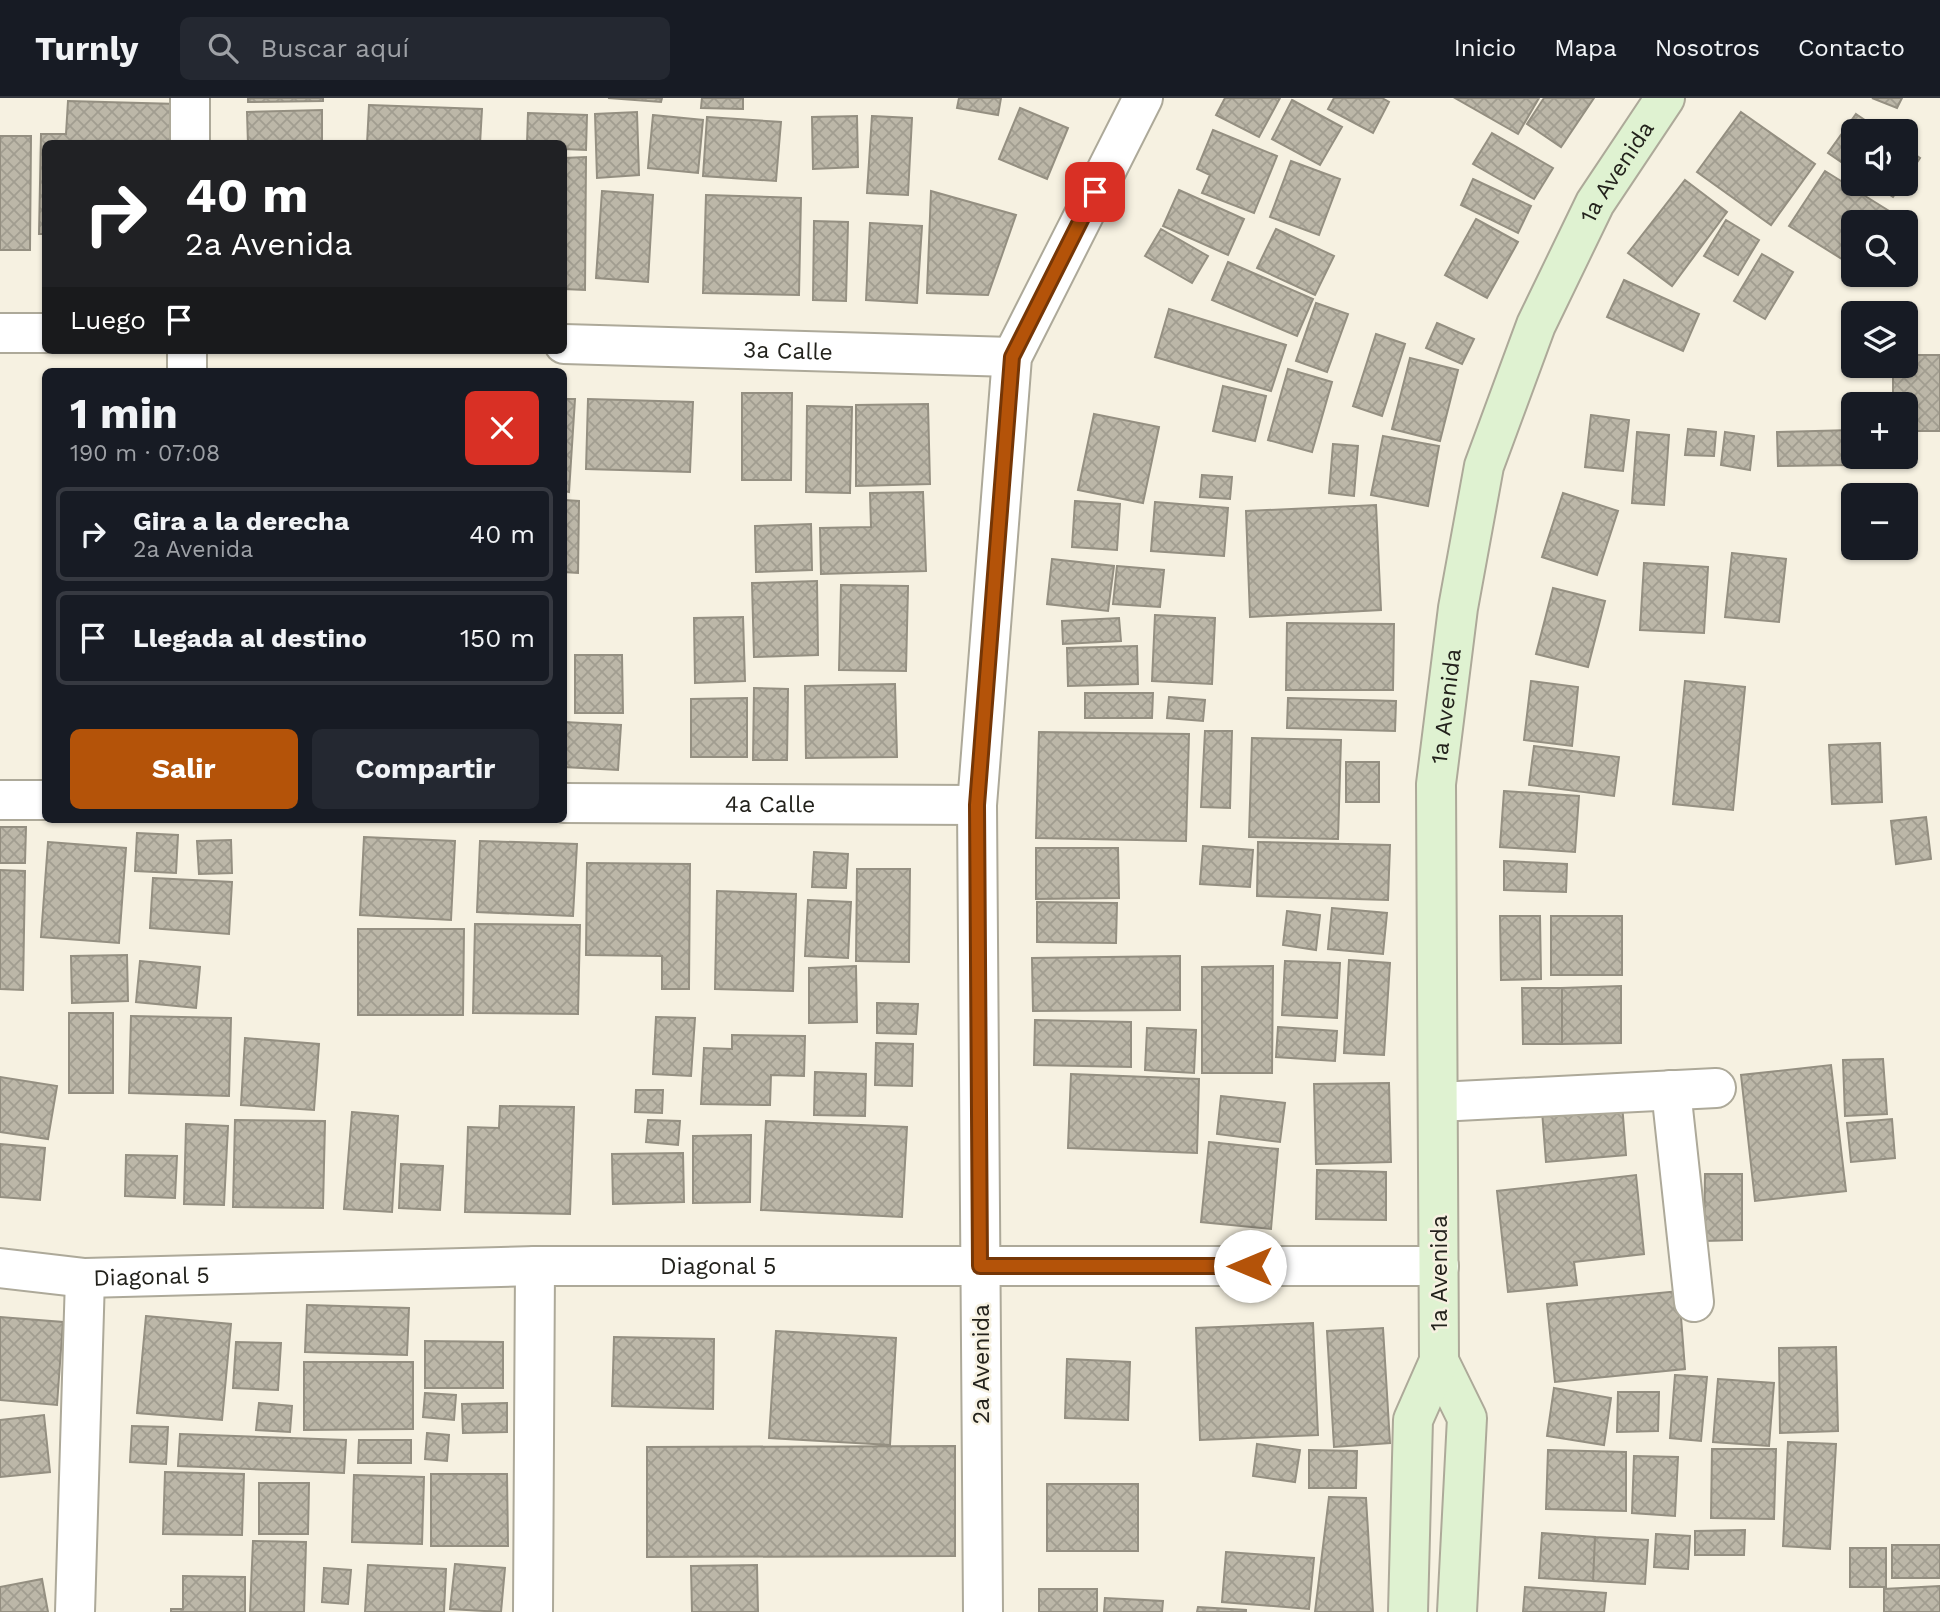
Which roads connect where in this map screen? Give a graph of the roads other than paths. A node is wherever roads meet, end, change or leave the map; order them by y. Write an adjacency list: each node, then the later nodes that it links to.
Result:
1 (190, 98): 4 (street)
2 (1143, 98): 8 (street, 2a Avenida)
3 (1665, 98): 15 (main road, 1a Avenida)
4 (190, 140)
5 (0, 333): 6 (street)
6 (42, 333)
7 (567, 344): 8 (street, 3a Calle)
8 (1012, 357): 12 (street, 2a Avenida)
9 (0, 800): 10 (street)
10 (42, 800)
11 (567, 803): 12 (street, 4a Calle)
12 (977, 805): 17 (street, 2a Avenida)
13 (1716, 1088): 14 (street)
14 (1671, 1090): 15 (street); 21 (street)
15 (1438, 1102): 18 (main road, 1a Avenida)
16 (535, 1266): 17 (street, Diagonal 5); 20 (street, Diagonal 5); 24 (street)
17 (980, 1266): 18 (street, Diagonal 5); 25 (street, 2a Avenida)
18 (1439, 1266): 22 (main road, 1a Avenida)
19 (0, 1268): 20 (street, Diagonal 5)
20 (85, 1278): 23 (street)
21 (1694, 1302)
22 (1440, 1361): 26 (main road, 1a Avenida); 27 (main road, 1a Avenida)
23 (75, 1612)
24 (533, 1612)
25 (983, 1612)
26 (1408, 1612)
27 (1457, 1612)

